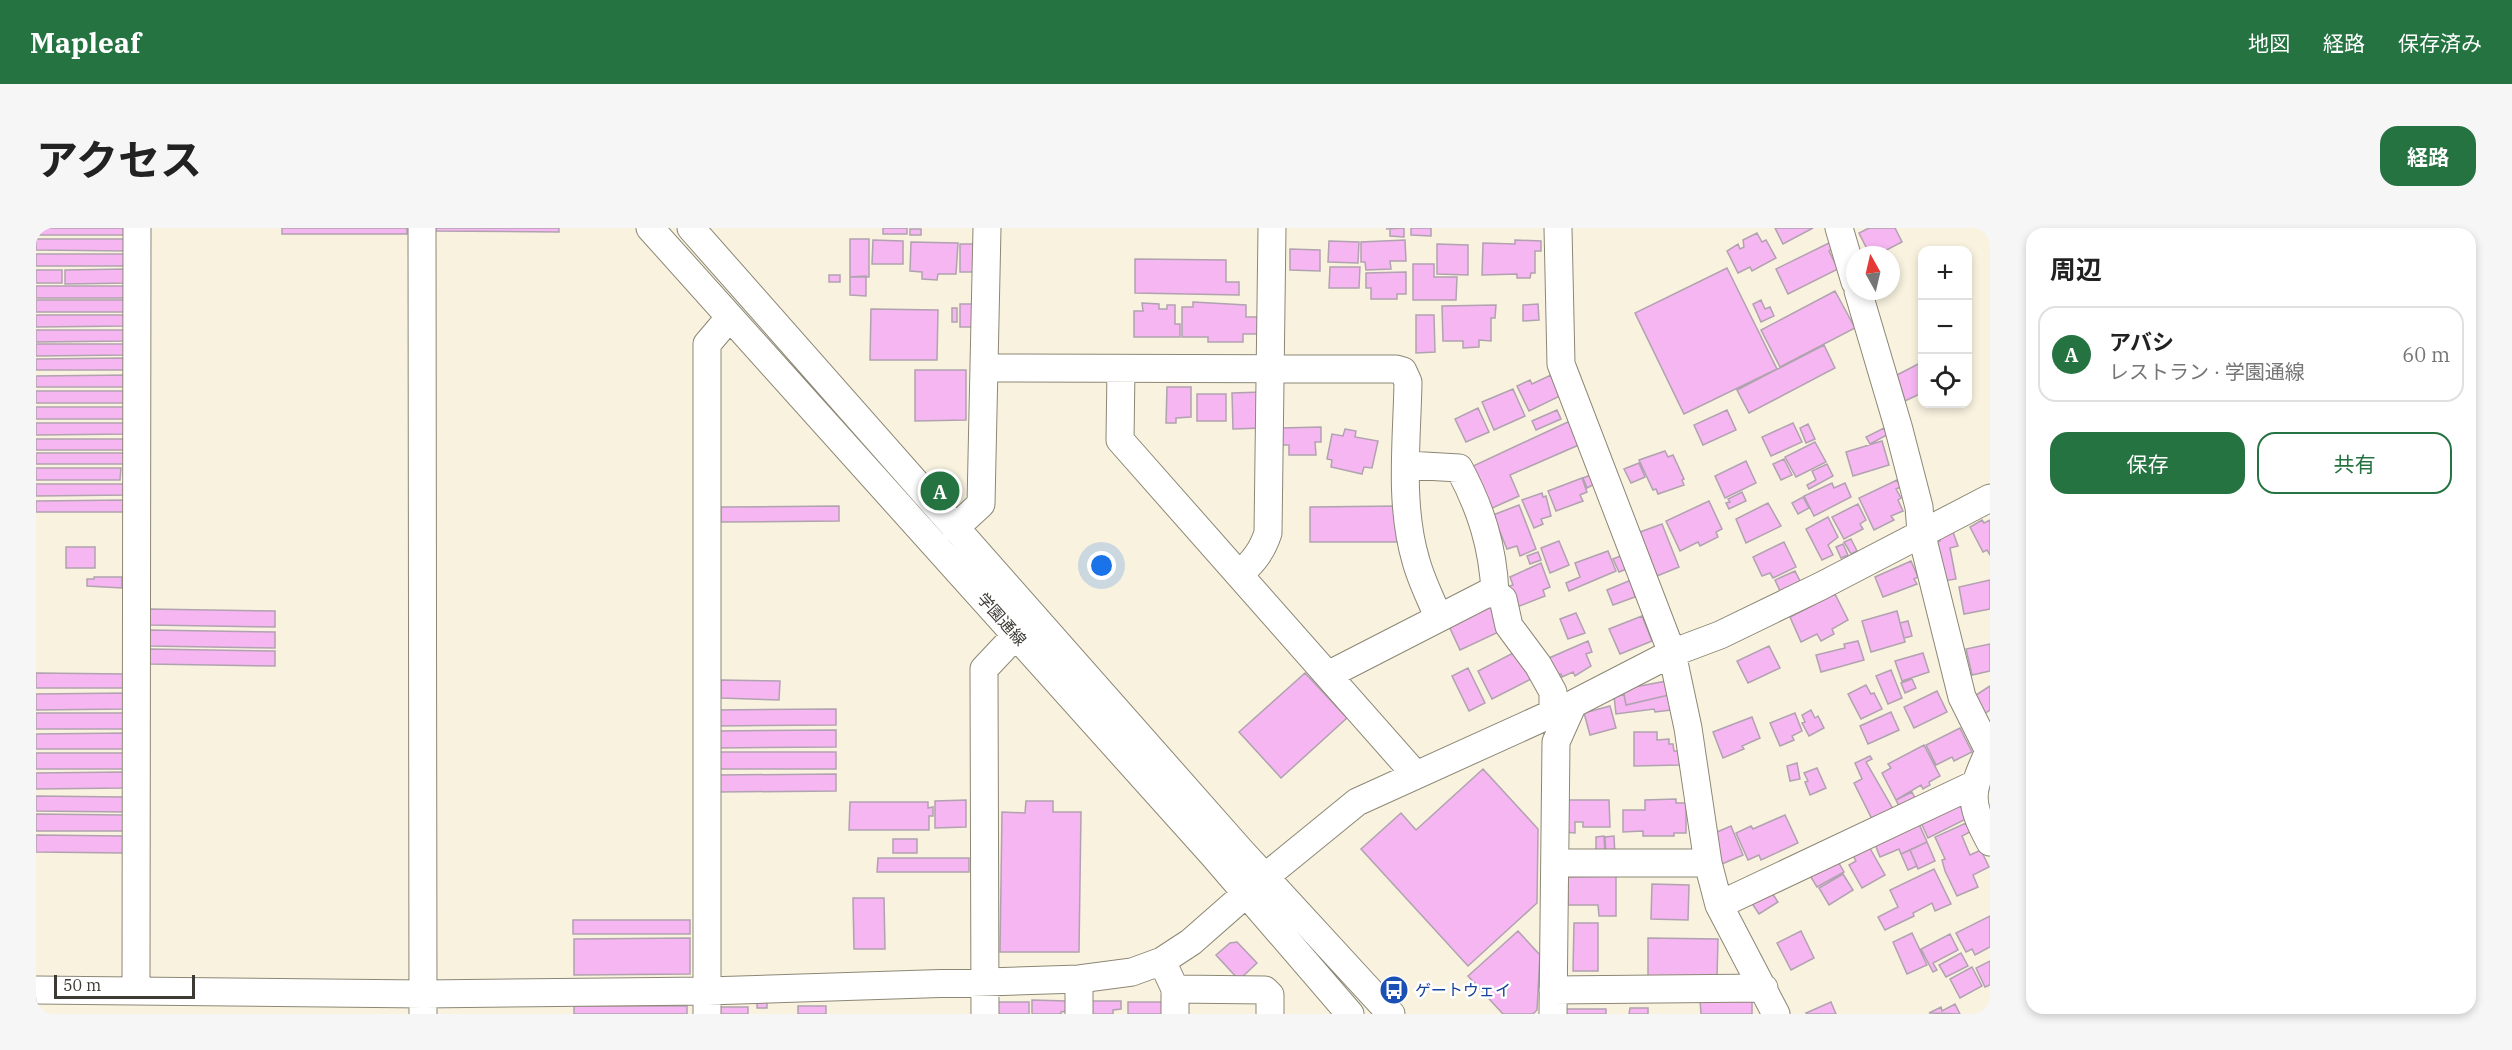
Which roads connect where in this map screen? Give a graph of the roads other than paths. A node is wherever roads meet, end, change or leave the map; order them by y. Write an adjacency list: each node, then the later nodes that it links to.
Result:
1 (136, 228): 38 (street)
2 (422, 228): 43 (street)
3 (650, 228): 11 (street, 学園通線)
4 (692, 228): 17 (street, 学園通線)
5 (987, 228): 12 (street)
6 (1272, 228): 14 (street)
7 (1558, 228): 23 (street)
8 (1839, 228): 9 (street)
9 (1846, 252)
10 (1861, 300): 18 (street)
11 (730, 317): 22 (street, 学園通線); 40 (street)
12 (984, 368): 13 (street); 17 (street)
13 (1122, 369): 14 (street); 19 (street)
14 (1271, 369): 15 (street); 19 (street)
15 (1407, 465): 20 (street); 21 (street)
16 (1990, 498): 18 (street)
17 (956, 528): 31 (street, 学園通線)
18 (1921, 532): 23 (street); 27 (street)
19 (1240, 574): 24 (street)
20 (1495, 593): 21 (street); 25 (street)
21 (1438, 617): 24 (street)
22 (1016, 635): 32 (street, 学園通線); 36 (street)
23 (1672, 653): 25 (street); 29 (street)
24 (1328, 675): 26 (street)
25 (1563, 708): 26 (street); 30 (street)
26 (1415, 774): 31 (street)
27 (1973, 785): 28 (street); 33 (street)
28 (1990, 842)
29 (1708, 862): 30 (street); 33 (street)
30 (1555, 863): 42 (street)
31 (1265, 877): 32 (street); 48 (street, 学園通線)
32 (1244, 894): 34 (street); 47 (street, 学園通線)
33 (1719, 905): 37 (street)
34 (1162, 961): 35 (street); 41 (street)
35 (1079, 980): 36 (street); 45 (street)
36 (985, 982): 40 (street); 44 (street)
37 (1764, 988): 42 (street); 49 (street)
38 (136, 989): 39 (street); 43 (street)
39 (36, 990)
40 (707, 1002): 43 (street)
41 (1175, 1002): 46 (street)
42 (1553, 1002)
43 (424, 1004)
44 (985, 1014)
45 (1079, 1014)
46 (1270, 1014)
47 (1350, 1014)
48 (1391, 1014)
49 (1776, 1014)

